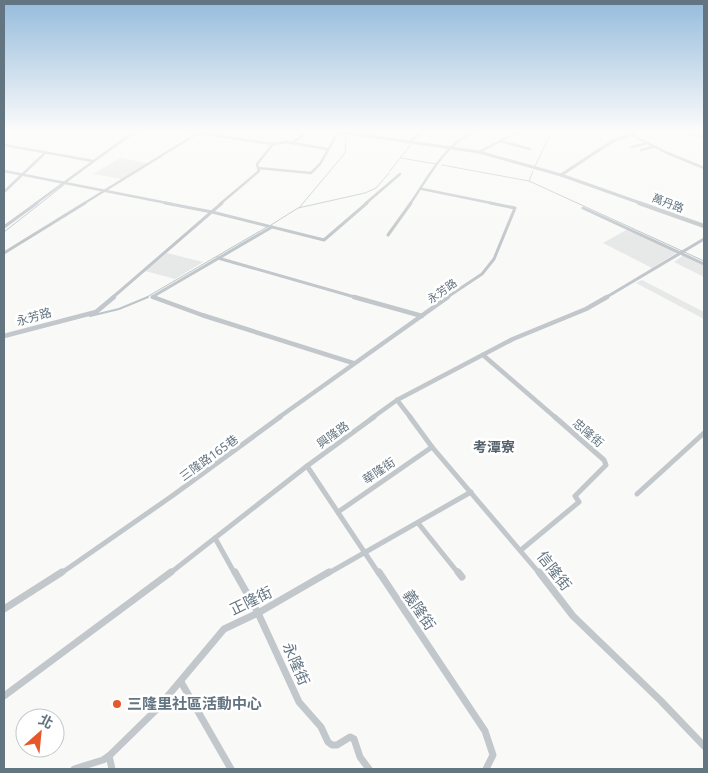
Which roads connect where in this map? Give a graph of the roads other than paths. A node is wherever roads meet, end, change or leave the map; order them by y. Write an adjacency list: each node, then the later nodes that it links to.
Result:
1 (31, 167): 11 (street)
2 (84, 167): 13 (street)
3 (142, 167): 15 (street)
4 (318, 167): 8 (street)
5 (437, 167): 14 (street)
6 (530, 167): 12 (street, 萬丹路)
7 (573, 167): 12 (street)
8 (258, 168): 18 (street, 永芳路)
9 (4, 171): 11 (street)
10 (400, 174): 21 (street)
11 (23, 175): 13 (street); 16 (street)
12 (560, 176): 19 (street, 萬丹路)
13 (63, 182): 15 (street); 20 (street)
14 (422, 189): 22 (street); 28 (street, 永芳路)
15 (104, 190): 18 (street); 25 (street)
16 (4, 192)
17 (583, 208): 24 (street)
18 (212, 212): 21 (street); 29 (street, 永芳路)
19 (704, 226)
20 (4, 227)
21 (272, 227): 26 (street)
22 (388, 235)
23 (704, 239): 24 (street, 興隆路)
24 (683, 252): 27 (street); 30 (street, 興隆路)
25 (4, 253)
26 (218, 258): 28 (street, 永芳路); 31 (street)
27 (704, 264)
28 (422, 316): 31 (street, 三隆路165巷)
29 (4, 336)
30 (483, 355): 32 (street, 興隆路); 41 (street, 忠隆街)
31 (353, 363): 44 (street, 三隆路165巷)
32 (397, 400): 34 (street, 信隆街); 35 (street, 興隆路)
33 (704, 433): 37 (street)
34 (432, 447): 36 (street, 信隆街); 38 (street, 華隆街)
35 (307, 466): 38 (street, 義隆街); 40 (street, 興隆路)
36 (471, 492): 39 (street, 正隆街); 41 (street, 信隆街)
37 (637, 494)
38 (338, 512): 42 (street, 義隆街)
39 (418, 523): 42 (street, 正隆街); 43 (street)
40 (215, 538): 45 (street, 永隆街); 47 (street, 興隆路)
41 (521, 550): 48 (street, 信隆街)
42 (366, 554): 45 (street, 正隆街); 54 (street, 義隆街)
43 (462, 577)
44 (4, 609)
45 (258, 613): 46 (street, 正隆街); 53 (street, 永隆街)
46 (181, 682): 49 (street, 正隆街); 52 (street)
47 (4, 696)
48 (704, 746)
49 (109, 756): 50 (street, 正隆街); 51 (street)
50 (74, 769)
51 (112, 769)
52 (231, 769)
53 (369, 769)
54 (486, 769)

